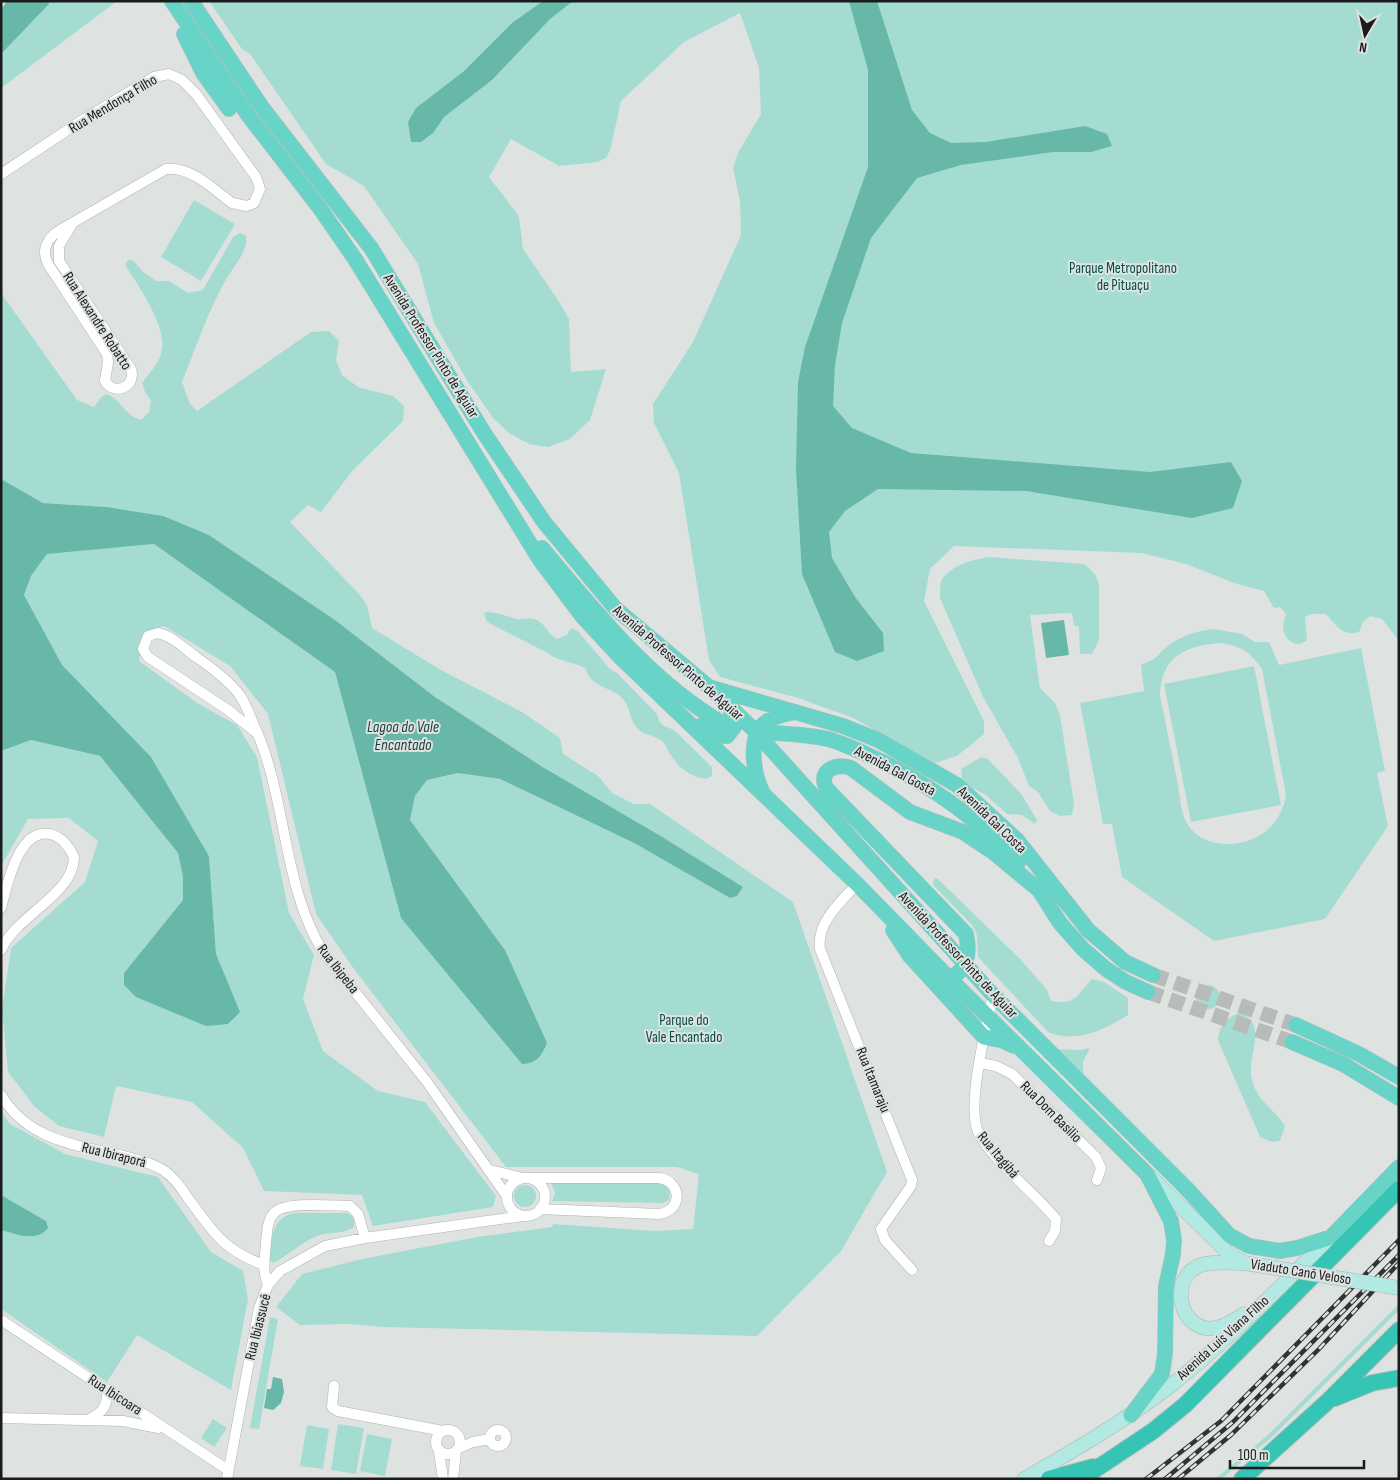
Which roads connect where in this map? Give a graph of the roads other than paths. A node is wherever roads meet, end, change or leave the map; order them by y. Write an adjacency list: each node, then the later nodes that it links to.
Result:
1 (170, 1): 4 (main road); 6 (main road, Avenida Professor Pinto de Aguiar)
2 (191, 1): 3 (main road, Avenida Professor Pinto de Aguiar)
3 (253, 93): 6 (street); 11 (main road, Avenida Professor Pinto de Aguiar)
4 (219, 96): 5 (street); 6 (main road)
5 (205, 106): 7 (street, Rua Mendonça Filho); 8 (street, Rua Mendonça Filho)
6 (234, 106): 7 (street); 10 (main road, Avenida Professor Pinto de Aguiar)
7 (216, 121): 9 (street, Rua Alexandre Robatto)
8 (1, 174)
9 (72, 224): 9 (street, Rua Alexandre Robatto)
10 (511, 514): 14 (main road, Avenida Professor Pinto de Aguiar); 15 (main road)
11 (710, 688): 12 (main road, Avenida Professor Pinto de Aguiar); 13 (main road, Avenida Gal Costa)
12 (730, 707): 14 (main road); 18 (main road, Avenida Professor Pinto de Aguiar)
13 (798, 712): 18 (main road); 28 (main road, Avenida Gal Costa)
14 (682, 715): 21 (main road, Avenida Professor Pinto de Aguiar)
15 (722, 723)
16 (257, 733): 16 (street, Rua Ibipeba); 43 (street, Rua Ibipeba)
17 (774, 733): 23 (main road, Avenida Gal Gosta)
18 (758, 734): 19 (main road); 20 (main road, Avenida Professor Pinto de Aguiar)
19 (756, 768): 20 (main road); 21 (main road)
20 (789, 771): 27 (main road, Avenida Professor Pinto de Aguiar)
21 (762, 792): 22 (main road, Avenida Professor Pinto de Aguiar)
22 (857, 884): 24 (main road, Avenida Professor Pinto de Aguiar); 58 (street, Rua Itamaraju)
23 (1038, 890): 27 (main road); 31 (main road)
24 (876, 903): 29 (main road); 30 (main road, Avenida Professor Pinto de Aguiar)
25 (1, 908): 26 (street)
26 (1, 950)
27 (966, 963): 30 (main road); 32 (main road, Avenida Professor Pinto de Aguiar)
28 (1153, 975)
29 (928, 976): 30 (main road); 35 (main road)
30 (948, 978): 33 (main road, Avenida Professor Pinto de Aguiar)
31 (1148, 992)
32 (993, 994): 33 (street, Rua Itagibá); 53 (main road, Avenida Professor Pinto de Aguiar)
33 (989, 1016): 35 (street, Rua Itagibá); 37 (main road, Avenida Professor Pinto de Aguiar)
34 (1296, 1025): 39 (main road)
35 (984, 1037): 37 (main road); 38 (street, Rua Itagibá)
36 (1292, 1042): 41 (main road)
37 (1023, 1050): 44 (main road, Avenida Professor Pinto de Aguiar)
38 (980, 1063): 46 (street, Rua Dom Basilio); 55 (street, Rua Itagibá)
39 (1399, 1077)
40 (1, 1095): 57 (street, Rua Ibiraporá)
41 (1399, 1098)
42 (1399, 1167): 53 (main road, Avenida Luís Viana Filho)
43 (490, 1170): 45 (street); 48 (street, Rua Ibipeba)
44 (1148, 1174): 56 (main road, Viaduto Canô Veloso); 68 (main road, Avenida Professor Pinto de Aguiar)
45 (525, 1178): 48 (street); 50 (street); 50 (street)
46 (1097, 1180)
47 (1399, 1190): 79 (highway, Avenida Luís Viana Filho)
48 (506, 1195): 49 (street)
49 (509, 1206): 51 (street); 52 (street, Rua Ibiassucê)
50 (540, 1209): 51 (street)
51 (522, 1216): 52 (street, Rua Ibiassucê)
52 (485, 1219): 54 (street, Rua Ibiassucê)
53 (1330, 1237): 61 (main road, Avenida Luís Viana Filho)
54 (365, 1238): 57 (street); 59 (street, Rua Ibiassucê)
55 (1049, 1241)
56 (1244, 1263): 60 (main road, Viaduto Canô Veloso, bridge); 61 (main road)
57 (264, 1265): 59 (street)
58 (912, 1270)
59 (268, 1284): 80 (street, Rua Ibiassucê)
60 (1399, 1288)
61 (1262, 1304): 68 (main road, Avenida Luís Viana Filho)
62 (1, 1320): 66 (street, Rua Ibicoara)
63 (1399, 1330): 67 (highway)
64 (1399, 1378): 67 (highway)
65 (334, 1386): 71 (street)
66 (107, 1390): 70 (street); 73 (street, Rua Ibicoara)
67 (1326, 1402): 86 (highway)
68 (1131, 1415): 83 (main road, Avenida Luís Viana Filho)
69 (1, 1418): 70 (street)
70 (89, 1419): 73 (street)
71 (422, 1428): 72 (street); 77 (street)
72 (443, 1431): 74 (street); 77 (street)
73 (171, 1432): 80 (street, Rua Ibicoara)
74 (458, 1436): 76 (street); 78 (street)
75 (490, 1439): 76 (street)
76 (473, 1442): 78 (street)
77 (437, 1447): 78 (street); 81 (street)
78 (458, 1450): 82 (street)
79 (1108, 1463): 84 (highway); 85 (highway, Avenida Luís Viana Filho)
80 (228, 1474)
81 (443, 1479)
82 (453, 1479)
83 (1024, 1479)
84 (1049, 1479)
85 (1081, 1479)
86 (1242, 1479)

